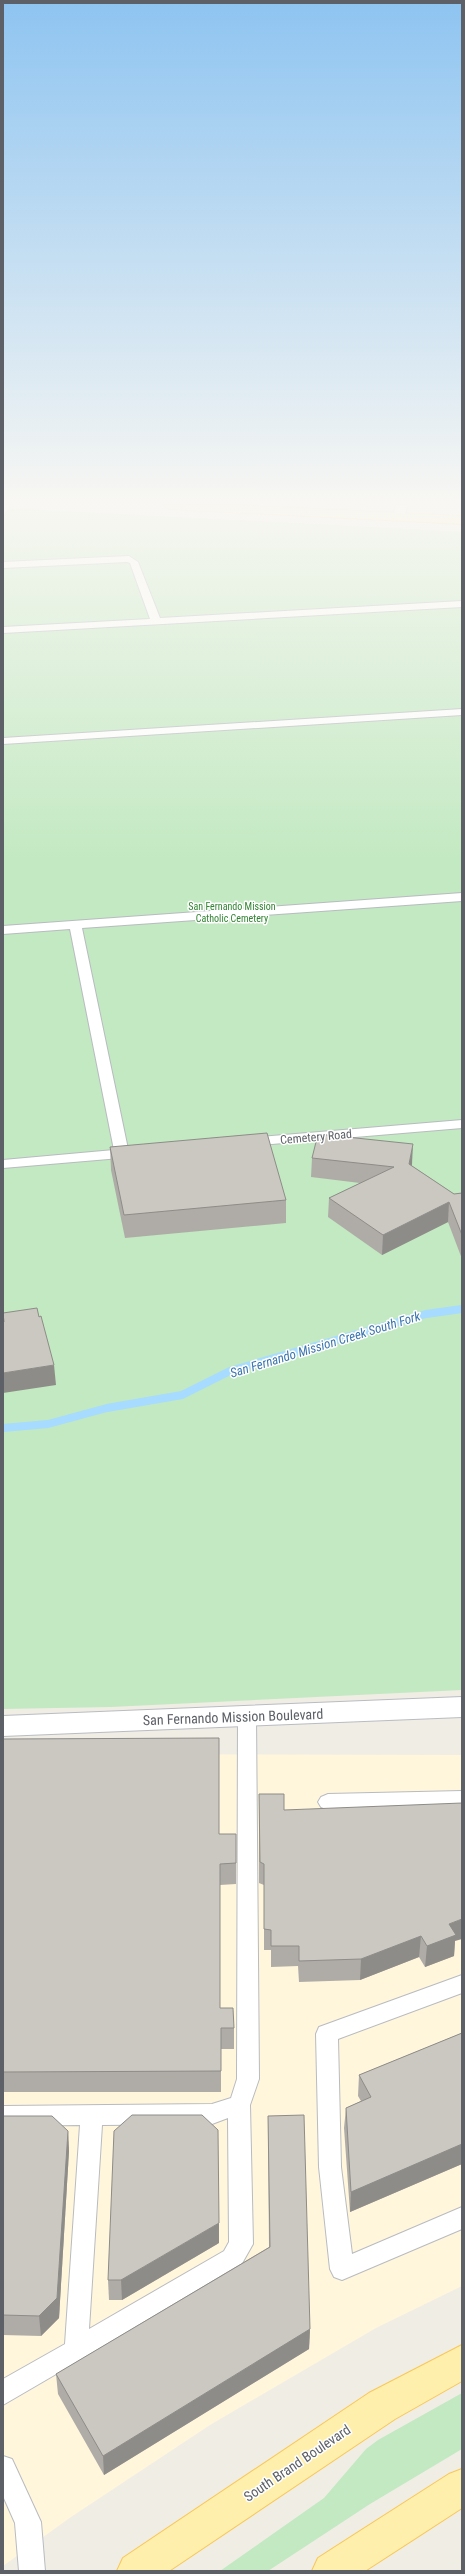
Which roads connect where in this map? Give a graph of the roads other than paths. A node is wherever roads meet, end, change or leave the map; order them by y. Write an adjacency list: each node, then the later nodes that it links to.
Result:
1 (86, 625): 2 (lane)
2 (3, 630)
3 (462, 712): 4 (lane)
4 (3, 741)
5 (462, 897): 6 (lane)
6 (75, 925): 7 (lane); 11 (lane)
7 (3, 930)
8 (462, 1124): 9 (lane, Cemetery Road)
9 (232, 1144)
10 (145, 1152): 11 (lane)
11 (122, 1154): 12 (lane)
12 (3, 1164)
13 (462, 1707): 14 (main road, San Fernando Mission Boulevard)
14 (247, 1716): 15 (main road, San Fernando Mission Boulevard); 19 (lane)
15 (3, 1726)
16 (462, 1799): 17 (lane)
17 (328, 1802)
18 (462, 1984): 22 (lane)
19 (239, 2106): 20 (lane); 23 (lane)
20 (92, 2115): 21 (lane); 23 (lane)
21 (3, 2116)
22 (462, 2218)
23 (76, 2350): 25 (lane)
24 (462, 2362): 29 (main road, South Brand Boulevard)
25 (3, 2393)
26 (3, 2468): 28 (lane)
27 (462, 2487): 30 (main road)
28 (32, 2571)
29 (136, 2571)
30 (331, 2571)

